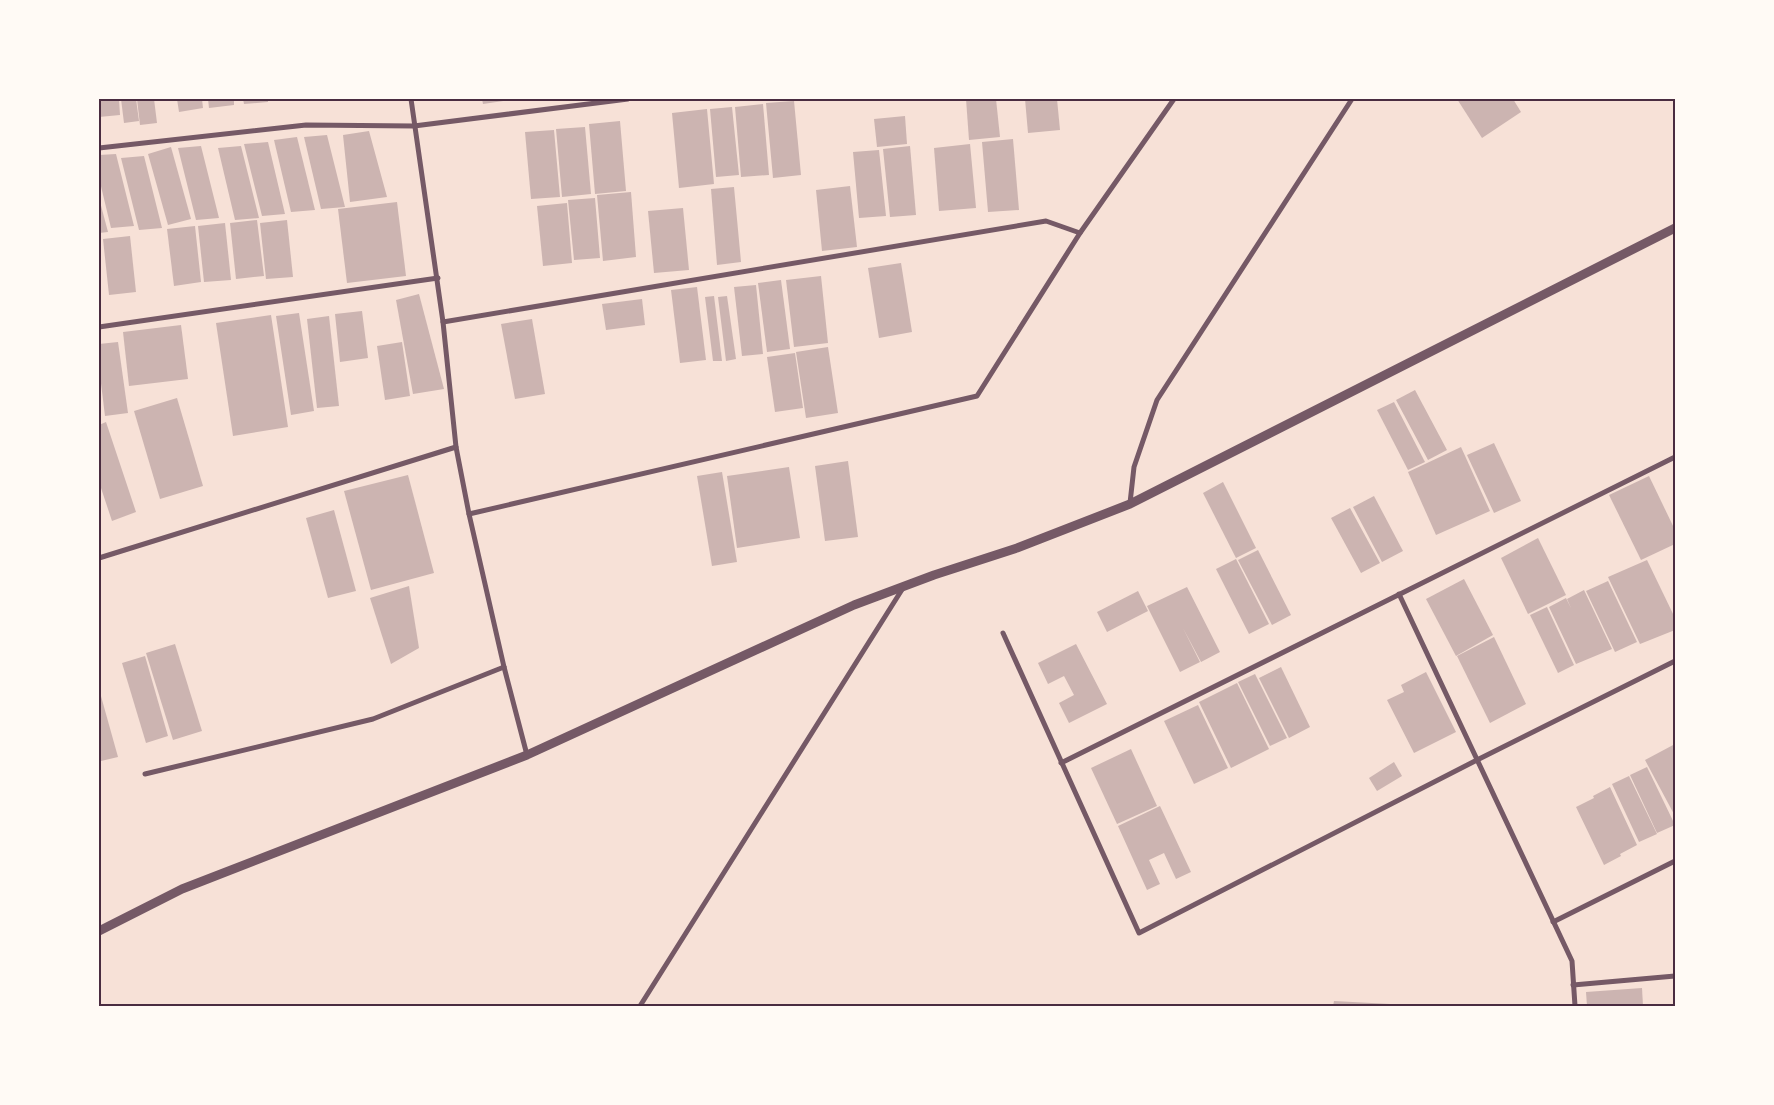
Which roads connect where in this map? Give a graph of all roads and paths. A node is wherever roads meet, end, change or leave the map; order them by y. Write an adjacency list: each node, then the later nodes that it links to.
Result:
1 (411, 99): 5 (street)
2 (628, 99): 5 (street)
3 (1174, 99): 8 (street)
4 (1352, 99): 14 (street)
5 (414, 126): 6 (street); 9 (street)
6 (99, 148)
7 (1675, 228): 14 (street)
8 (1080, 233): 10 (street); 15 (street)
9 (438, 278): 10 (street); 11 (street)
10 (444, 322): 12 (street)
11 (99, 327)
12 (456, 447): 15 (street); 16 (street)
13 (1675, 457): 18 (street)
14 (1130, 504): 17 (street)
15 (469, 514): 21 (street)
16 (99, 558)
17 (904, 585): 22 (street); 31 (street)
18 (1399, 594): 23 (street); 24 (street)
19 (1003, 633): 24 (street)
20 (1675, 661): 23 (street)
21 (504, 667): 22 (street); 25 (street)
22 (527, 755): 28 (street)
23 (1477, 760): 24 (street); 27 (street)
24 (1061, 762)
25 (145, 774)
26 (1675, 861): 27 (street)
27 (1553, 922): 30 (street)
28 (99, 931)
29 (1675, 976): 30 (street)
30 (1573, 985): 32 (street)
31 (640, 1006)
32 (1575, 1006)

